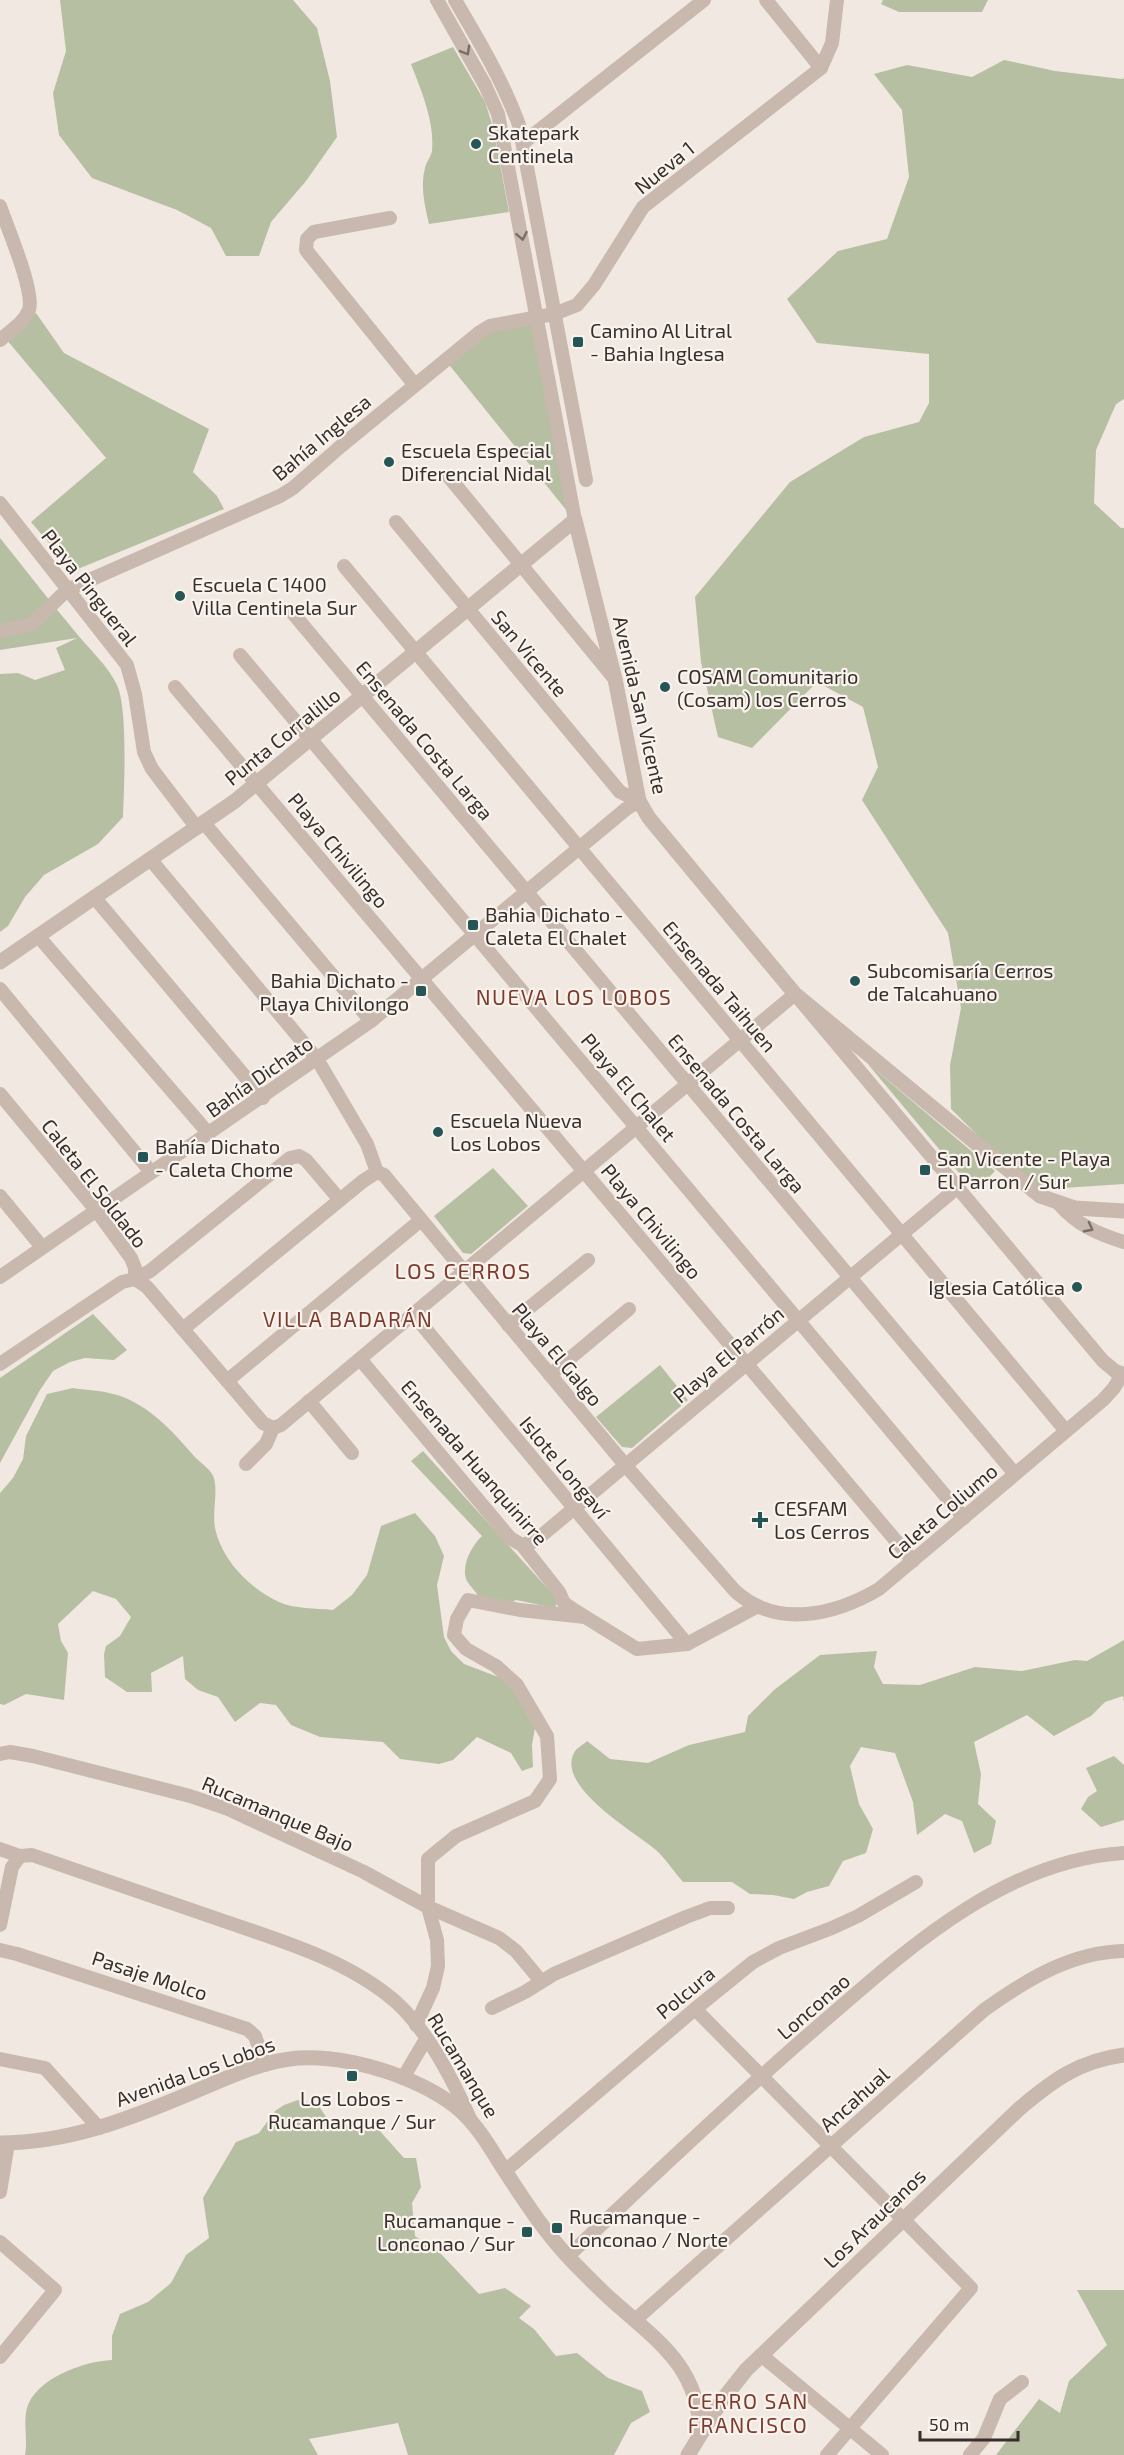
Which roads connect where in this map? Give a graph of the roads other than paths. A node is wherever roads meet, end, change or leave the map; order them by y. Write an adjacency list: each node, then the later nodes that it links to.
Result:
1 (437, 0): 11 (street, Avenida San Vicente, one-way to 11)
2 (455, 0): 7 (street)
3 (704, 0): 7 (street)
4 (766, 0): 6 (street)
5 (837, 0): 6 (street)
6 (821, 68): 10 (street, Nueva 1)
7 (523, 143): 10 (street)
8 (0, 206): 12 (street)
9 (390, 218): 13 (street)
10 (554, 314): 11 (street, Bahía Inglesa); 15 (street)
11 (537, 317): 13 (street, Bahía Inglesa); 17 (street, Avenida San Vicente)
12 (0, 340)
13 (414, 384): 21 (street, Bahía Inglesa)
14 (448, 477): 20 (street)
15 (586, 480)
16 (0, 503): 21 (street, Playa Pingueral)
17 (575, 520): 20 (street, Punta Corralillo); 27 (street, Avenida San Vicente)
18 (396, 522): 22 (street, San Vicente)
19 (344, 566): 25 (street, Ensenada Taihuen)
20 (521, 567): 22 (street, Punta Corralillo); 27 (street)
21 (67, 590): 24 (street); 33 (street, Playa Pingueral)
22 (469, 610): 25 (street, Punta Corralillo); 32 (street, San Vicente)
23 (291, 611): 29 (street, Ensenada Costa Larga)
24 (0, 631)
25 (417, 653): 29 (street, Punta Corralillo); 34 (street, Ensenada Taihuen)
26 (240, 654): 30 (street, Playa El Chalet)
27 (615, 679): 32 (street, Avenida San Vicente)
28 (175, 687): 31 (street, Playa Chivilingo)
29 (363, 696): 30 (street, Punta Corralillo); 36 (street, Ensenada Costa Larga)
30 (311, 739): 31 (street, Punta Corralillo); 38 (street, Playa El Chalet)
31 (257, 784): 33 (street, Punta Corralillo); 41 (street, Playa Chivilingo)
32 (639, 801): 34 (street, Bahía Dichato); 43 (street, Avenida San Vicente)
33 (200, 825): 35 (street, Punta Corralillo); 44 (street, Playa Pingueral)
34 (579, 848): 36 (street, Bahía Dichato); 45 (street, Ensenada Taihuen)
35 (150, 860): 37 (street, Punta Corralillo); 46 (street, Playa El Galgo)
36 (527, 892): 38 (street, Bahía Dichato); 47 (street, Ensenada Costa Larga)
37 (94, 897): 39 (street, Punta Corralillo); 49 (street)
38 (475, 935): 41 (street, Bahía Dichato); 50 (street, Playa El Chalet)
39 (38, 936): 40 (street, Punta Corralillo); 51 (street)
40 (0, 963)
41 (422, 979): 44 (street, Bahía Dichato); 52 (street, Playa Chivilingo)
42 (0, 989): 53 (street)
43 (795, 994): 45 (street); 55 (street, Avenida San Vicente); 58 (street)
44 (371, 1021): 46 (street, Bahía Dichato)
45 (740, 1040): 47 (street); 62 (street, Ensenada Taihuen)
46 (317, 1059): 49 (street, Bahía Dichato); 54 (street, Playa El Galgo)
47 (688, 1084): 50 (street); 68 (street, Ensenada Costa Larga)
48 (0, 1094): 59 (street, Caleta El Soldado)
49 (263, 1098): 51 (street, Bahía Dichato)
50 (636, 1127): 52 (street); 72 (street, Playa El Chalet)
51 (209, 1134): 53 (street, Bahía Dichato)
52 (584, 1171): 66 (street); 77 (street, Playa Chivilingo)
53 (152, 1172): 59 (street, Bahía Dichato)
54 (377, 1172): 57 (street); 61 (street, Playa El Galgo)
55 (957, 1188): 62 (street, Playa El Parrón); 78 (street, Avenida San Vicente)
56 (0, 1196): 64 (street)
57 (340, 1200): 69 (street); 74 (street)
58 (1059, 1204): 60 (street); 63 (street, one-way to 63)
59 (96, 1210): 64 (street, Bahía Dichato); 69 (street, Caleta El Soldado)
60 (1124, 1212)
61 (421, 1220): 66 (street, Playa El Galgo); 80 (street)
62 (902, 1234): 68 (street, Playa El Parrón); 83 (street, Ensenada Taihuen)
63 (1124, 1242)
64 (42, 1247): 67 (street, Bahía Dichato)
65 (588, 1260): 73 (street)
66 (464, 1271): 71 (street); 73 (street, Playa El Galgo)
67 (0, 1277)
68 (850, 1278): 72 (street, Playa El Parrón); 87 (street, Ensenada Costa Larga)
69 (135, 1279): 74 (street, Caleta El Soldado); 76 (street)
70 (629, 1309): 79 (street)
71 (413, 1314): 75 (street); 88 (street, Islote Longaví)
72 (799, 1321): 77 (street, Playa El Parrón); 89 (street, Playa El Chalet)
73 (508, 1324): 79 (street, Playa El Galgo)
74 (183, 1329): 80 (street, Caleta El Soldado)
75 (360, 1359): 81 (street); 90 (street, Ensenada Huanquinirre)
76 (0, 1364)
77 (747, 1364): 86 (street, Playa El Parrón); 91 (street, Playa Chivilingo)
78 (1123, 1374): 83 (street, Caleta Coliumo)
79 (550, 1375): 86 (street, Playa El Galgo)
80 (227, 1381): 82 (street, Caleta El Soldado)
81 (309, 1401): 82 (street); 84 (street)
82 (273, 1428): 85 (street)
83 (1066, 1431): 87 (street, Caleta Coliumo)
84 (352, 1453)
85 (246, 1464)
86 (626, 1466): 88 (street, Playa El Parrón); 92 (street, Playa El Galgo)
87 (1015, 1474): 89 (street, Caleta Coliumo)
88 (574, 1509): 90 (street, Playa El Parrón); 94 (street, Islote Longaví)
89 (964, 1518): 91 (street, Caleta Coliumo)
90 (522, 1545): 93 (street, Ensenada Huanquinirre)
91 (913, 1561): 92 (street, Caleta Coliumo)
92 (756, 1608): 94 (street)
93 (585, 1617): 94 (street, Ensenada Huanquinirre); 100 (street)
94 (687, 1644)
95 (0, 1754): 100 (street, Rucamanque Bajo)
96 (0, 1849): 98 (street, Rucamanque)
97 (1124, 1853): 113 (street, Lonconao)
98 (21, 1856): 102 (street); 108 (street, Rucamanque)
99 (916, 1882): 107 (street, Polcura)
100 (428, 1907): 105 (street); 108 (street)
101 (728, 1908): 105 (street)
102 (0, 1925)
103 (0, 1950): 112 (street, Pasaje Molco)
104 (1124, 1951): 118 (street, Ancahual)
105 (541, 1981): 106 (street)
106 (492, 2008)
107 (695, 2008): 113 (street); 119 (street, Polcura)
108 (416, 2025): 109 (street, Rucamanque)
109 (426, 2039): 114 (street); 115 (street, Rucamanque)
110 (1124, 2055): 121 (street, Los Araucanos)
111 (0, 2058): 116 (street)
112 (265, 2065): 114 (street, Avenida Los Lobos); 116 (street, Avenida Los Lobos)
113 (762, 2076): 118 (street); 123 (street, Lonconao)
114 (403, 2078): 115 (street, Avenida Los Lobos)
115 (472, 2123): 119 (street, Rucamanque)
116 (99, 2128): 117 (street, Avenida Los Lobos)
117 (4, 2143): 120 (street)
118 (831, 2145): 121 (street); 124 (street, Ancahual)
119 (505, 2171): 123 (street, Rucamanque)
120 (0, 2192)
121 (904, 2217): 125 (street, Los Araucanos); 128 (street)
122 (0, 2242): 126 (street)
123 (568, 2256): 124 (street, Rucamanque)
124 (635, 2320): 129 (street, Rucamanque)
125 (761, 2355): 128 (street); 129 (street, Los Araucanos)
126 (0, 2357)
127 (1023, 2382): 133 (street)
128 (850, 2428): 131 (street); 132 (street)
129 (700, 2432): 130 (street, Los Araucanos)
130 (688, 2455)
131 (827, 2455)
132 (882, 2455)
133 (970, 2455)

